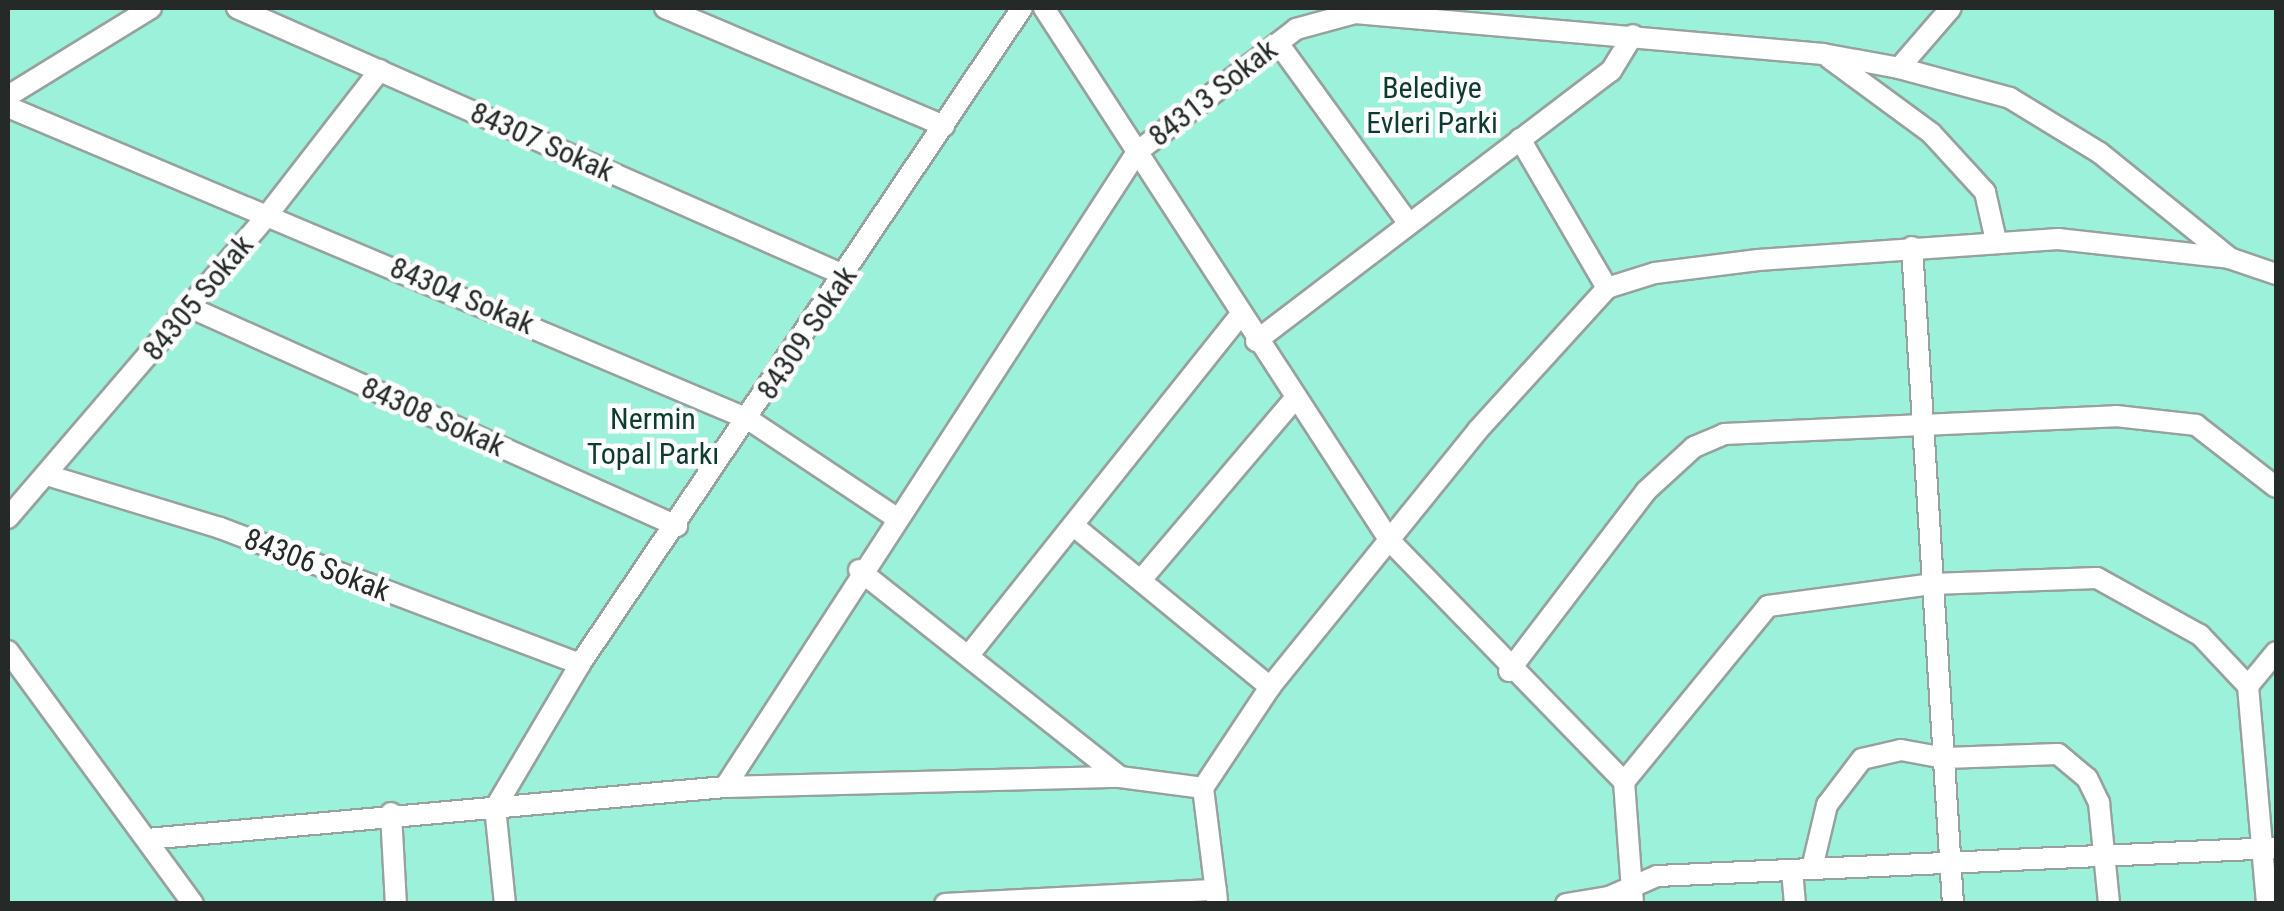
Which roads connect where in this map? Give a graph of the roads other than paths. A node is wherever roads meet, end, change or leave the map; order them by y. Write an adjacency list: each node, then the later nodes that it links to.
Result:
1 (151, 8): 12 (street)
2 (237, 8): 11 (street, 84307 Sokak)
3 (665, 8): 14 (street)
4 (1022, 8): 14 (street, 84309 Sokak)
5 (1044, 8): 16 (street)
6 (1951, 8): 10 (street)
7 (1633, 35): 8 (street, 84313 Sokak); 9 (street, 84313 Sokak); 15 (street)
8 (1278, 42): 16 (street, 84313 Sokak); 18 (street)
9 (1824, 54): 10 (street, 84313 Sokak); 19 (street)
10 (1899, 68): 21 (street, 84313 Sokak)
11 (380, 70): 17 (street, 84305 Sokak); 23 (street, 84307 Sokak)
12 (8, 96)
13 (8, 107): 17 (street, 84304 Sokak)
14 (944, 126): 23 (street, 84309 Sokak)
15 (1520, 139): 18 (street); 24 (street)
16 (1136, 152): 26 (street); 34 (street, 84313 Sokak)
17 (269, 213): 25 (street, 84305 Sokak); 29 (street, 84304 Sokak)
18 (1409, 224): 27 (street)
19 (1996, 240): 20 (street); 21 (street)
20 (1912, 246): 24 (street); 30 (street)
21 (2229, 258): 22 (street)
22 (2276, 274)
23 (846, 276): 29 (street, 84309 Sokak)
24 (1608, 288): 37 (street)
25 (190, 307): 31 (street, 84305 Sokak); 35 (street, 84308 Sokak)
26 (1240, 315): 27 (street); 36 (street)
27 (1256, 340): 28 (street)
28 (1296, 398): 37 (street); 39 (street)
29 (748, 419): 34 (street, 84304 Sokak); 35 (street, 84309 Sokak)
30 (1918, 421): 32 (street); 40 (street); 45 (street)
31 (50, 476): 33 (street, 84305 Sokak); 44 (street, 84306 Sokak)
32 (2276, 487)
33 (8, 518)
34 (898, 519): 38 (street, 84313 Sokak)
35 (676, 526): 44 (street, 84309 Sokak)
36 (1074, 526): 39 (street); 43 (street)
37 (1390, 541): 45 (street); 47 (street)
38 (859, 570): 43 (street); 51 (street, 84313 Sokak)
39 (1140, 580): 47 (street)
40 (1932, 584): 46 (street); 48 (street); 50 (street)
41 (8, 651): 55 (street)
42 (2276, 652): 46 (street)
43 (970, 654): 49 (street)
44 (580, 664): 53 (street, 84309 Sokak)
45 (1509, 671): 50 (street)
46 (2248, 686): 56 (street)
47 (1270, 688): 52 (street)
48 (1945, 758): 57 (street); 58 (street); 59 (street)
49 (1120, 777): 51 (street); 52 (street)
50 (1624, 782): 60 (street)
51 (725, 787): 53 (street)
52 (1203, 788): 61 (street)
53 (495, 808): 54 (street); 65 (street)
54 (391, 814): 55 (street); 64 (street)
55 (147, 839): 63 (street)
56 (2269, 847): 57 (street); 71 (street)
57 (2105, 854): 58 (street); 70 (street)
58 (1950, 858): 59 (street); 69 (street)
59 (1802, 869): 60 (street); 68 (street)
60 (1632, 894): 67 (street)
61 (1217, 897): 62 (street)
62 (1090, 899): 66 (street)
63 (193, 904)
64 (396, 904)
65 (505, 904)
66 (945, 904)
67 (1566, 904)
68 (1794, 904)
69 (1952, 904)
70 (2110, 904)
71 (2267, 904)

